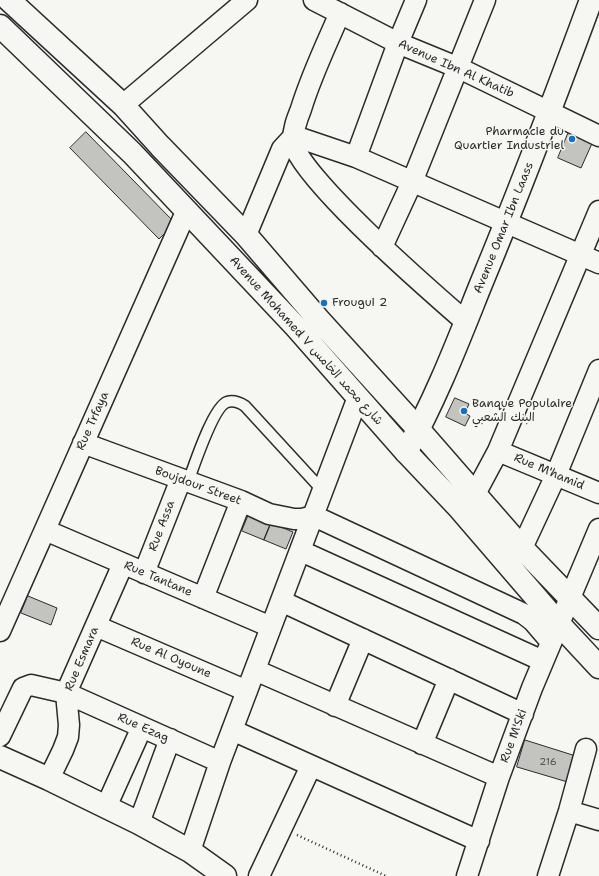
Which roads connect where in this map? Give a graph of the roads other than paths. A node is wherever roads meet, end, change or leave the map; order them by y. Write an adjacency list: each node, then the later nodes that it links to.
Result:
1 (9, 0): 11 (main road, Avenue Mohamed V شارع محمد الخامس)
2 (247, 0): 11 (street)
3 (314, 0): 7 (street, Avenue Ibn Al Khatib)
4 (416, 0): 9 (street)
5 (486, 0): 10 (street)
6 (592, 0): 12 (main road, Avenue Omar Ibn Laass)
7 (340, 14): 9 (street, Avenue Ibn Al Khatib); 13 (street)
8 (0, 26): 18 (main road, Avenue Mohamed V شارع محمد الخامس)
9 (398, 43): 10 (street, Avenue Ibn Al Khatib); 15 (street)
10 (459, 68): 12 (street, Avenue Ibn Al Khatib); 16 (street)
11 (123, 105): 20 (main road, Avenue Mohamed V شارع محمد الخامس)
12 (549, 113): 14 (street, Avenue Ibn Al Khatib); 19 (main road, Avenue Omar Ibn Laass)
13 (294, 136): 15 (street); 20 (street); 21 (street)
14 (599, 136)
15 (356, 157): 16 (street)
16 (412, 182): 19 (street); 21 (street)
17 (599, 211): 22 (street)
18 (186, 212): 26 (main road, Avenue Mohamed V شارع محمد الخامس); 28 (street, Rue Trfaya)
19 (507, 222): 22 (street); 24 (main road, Avenue Omar Ibn Laass)
20 (246, 235): 27 (main road, Avenue Mohamed V شارع محمد الخامس)
21 (382, 247): 24 (street)
22 (581, 254): 23 (street); 29 (street)
23 (599, 263)
24 (466, 322): 27 (main road, Avenue Omar Ibn Laass)
25 (599, 370): 31 (street)
26 (358, 397): 30 (main road, Avenue Mohamed V شارع محمد الخامس); 33 (street)
27 (419, 430): 30 (main road, Avenue Omar Ibn Laass); 35 (main road, Avenue Mohamed V شارع محمد الخامس)
28 (83, 444): 32 (street, Boujdour Street); 39 (street, Rue Trfaya)
29 (498, 451): 31 (street, Rue M'hamid); 35 (street)
30 (406, 452): 51 (main road, Avenue Mohamed V شارع محمد الخامس)
31 (556, 475): 34 (street, Rue M'hamid); 40 (street)
32 (184, 480): 33 (lane); 36 (street, Boujdour Street); 43 (street, Rue Assa)
33 (323, 491): 37 (street)
34 (599, 493)
35 (476, 494): 40 (main road, Avenue Mohamed V شارع محمد الخامس)
36 (241, 501): 37 (street, Boujdour Street); 44 (street)
37 (314, 516): 41 (street); 51 (street)
38 (599, 529): 45 (street, Rue M'Ski)
39 (45, 530): 42 (street, Rue Tantane); 50 (street, Rue Trfaya)
40 (522, 548): 45 (main road, Avenue Mohamed V شارع محمد الخامس)
41 (301, 551): 46 (street); 53 (street)
42 (123, 564): 43 (street, Rue Tantane); 47 (street, Rue Esmara)
43 (144, 573): 44 (street, Rue Tantane)
44 (203, 598): 48 (street, Rue Tantane)
45 (570, 598): 49 (main road, Avenue Mohamed V شارع محمد الخامس); 51 (street, Rue M'Ski)
46 (281, 601): 48 (street); 52 (street)
47 (96, 626): 57 (street, Rue Al Oyoune); 58 (street, Rue Esmara)
48 (271, 628): 55 (street)
49 (599, 628)
50 (0, 631)
51 (555, 633): 53 (street, Rue M'Ski); 54 (main road, Avenue Mohamed V شارع محمد الخامس)
52 (362, 639): 56 (street); 59 (street)
53 (543, 661): 60 (street, Rue M'Ski)
54 (599, 667)
55 (255, 670): 57 (street); 59 (street)
56 (449, 679): 60 (street); 65 (street)
57 (247, 691): 62 (street)
58 (66, 694): 61 (street, Rue Ezag); 63 (street, Rue Ezag); 71 (street, Rue Esmara)
59 (335, 706): 65 (street)
60 (523, 714): 70 (street, Rue M'Ski)
61 (142, 727): 64 (street, Rue Ezag); 72 (street)
62 (232, 730): 68 (street); 69 (street)
63 (0, 736)
64 (170, 739): 68 (street, Rue Ezag); 75 (street)
65 (422, 744): 70 (street)
66 (586, 748): 73 (street)
67 (0, 757): 71 (main road)
68 (220, 762): 77 (street)
69 (311, 766): 76 (street); 80 (street)
70 (499, 777): 76 (street, Rue M'Ski)
71 (49, 779): 72 (main road)
72 (106, 807): 75 (main road)
73 (569, 811): 74 (street); 81 (street)
74 (599, 820)
75 (139, 823): 77 (main road)
76 (479, 840): 78 (street, Rue M'Ski)
77 (190, 851): 79 (main road)
78 (470, 875)
79 (225, 876)
80 (259, 876)
81 (548, 876)

